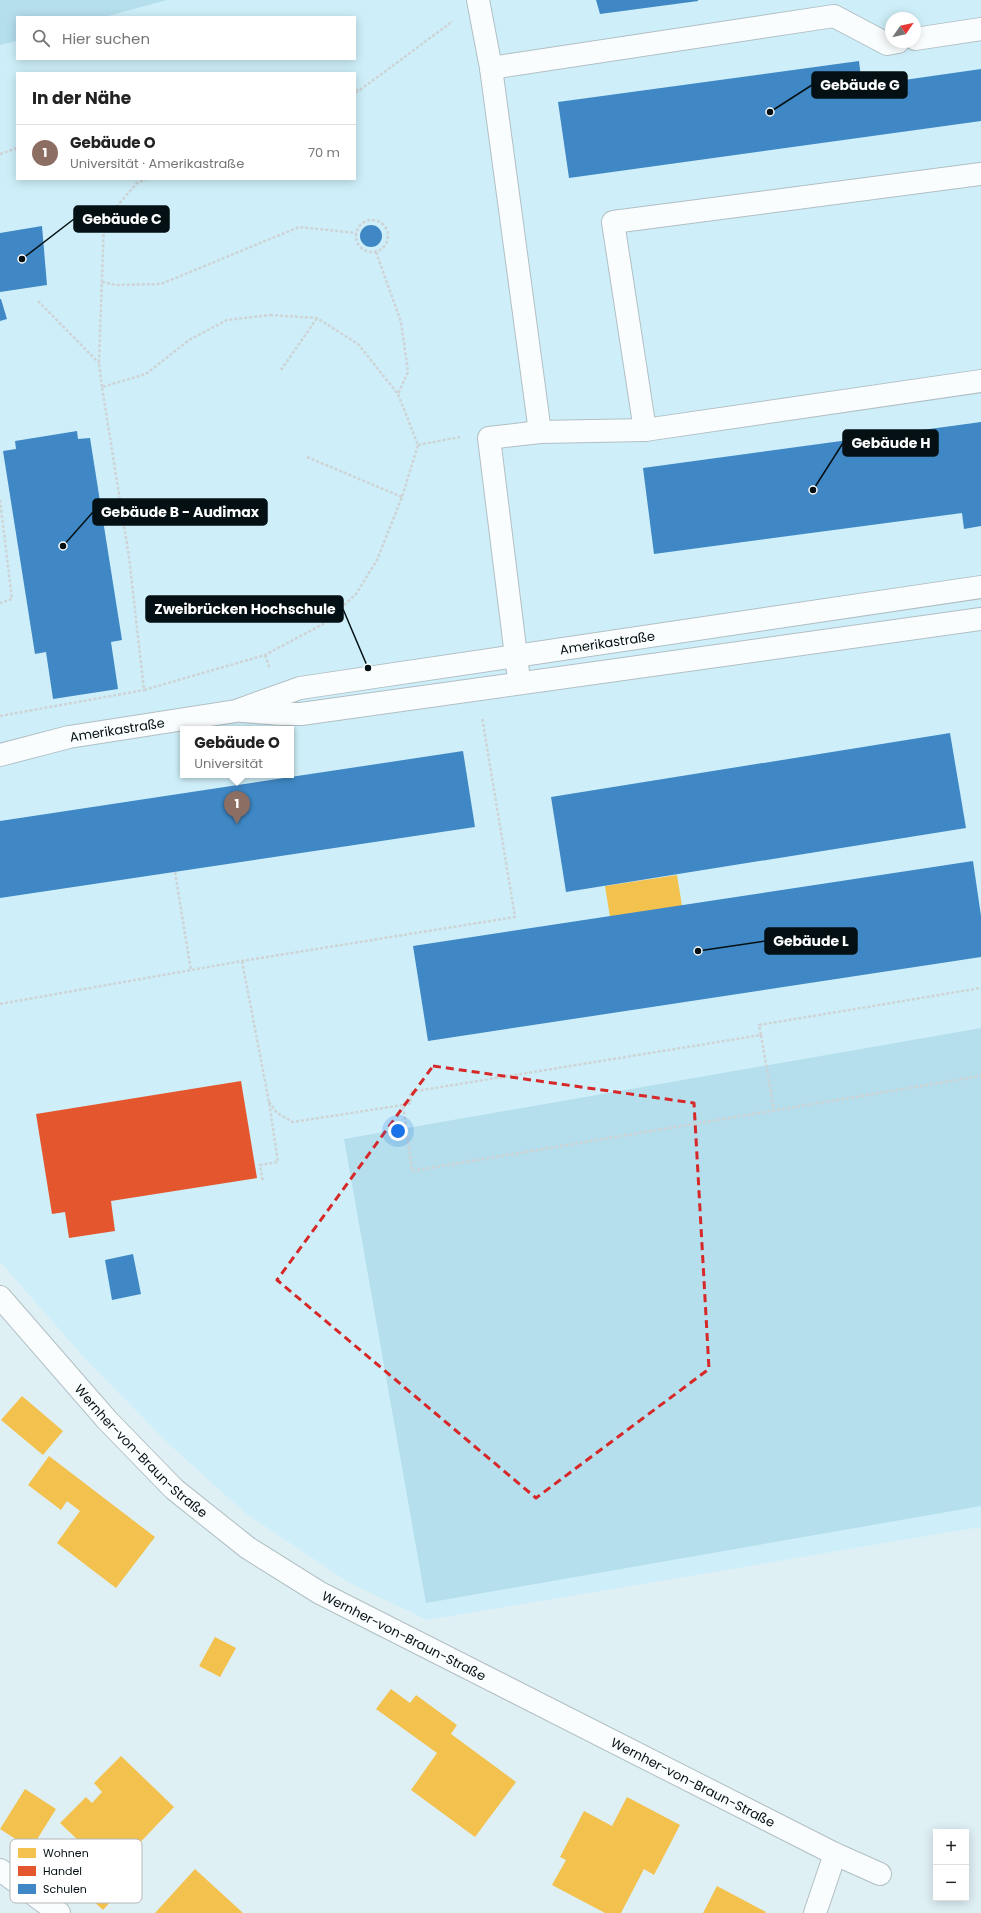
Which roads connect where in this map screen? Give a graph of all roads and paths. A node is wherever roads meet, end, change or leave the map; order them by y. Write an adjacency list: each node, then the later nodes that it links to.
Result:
1 (478, 4): 5 (street); 7 (path)
2 (981, 29): 3 (street)
3 (921, 38)
4 (885, 43): 5 (street)
5 (491, 68): 24 (street)
6 (356, 90): 7 (path)
7 (360, 90): 8 (path)
8 (356, 92)
9 (16, 148): 10 (path)
10 (0, 154)
11 (981, 174): 23 (street)
12 (144, 180): 15 (path)
13 (356, 233): 14 (path); 14 (path); 15 (path)
14 (376, 252): 22 (path)
15 (102, 282): 18 (path)
16 (38, 301): 18 (path)
17 (317, 318): 19 (path); 21 (path); 22 (path)
18 (99, 363): 21 (path)
19 (281, 370)
20 (981, 381): 23 (street)
21 (102, 387): 38 (path)
22 (398, 394): 26 (path)
23 (645, 430): 24 (street)
24 (540, 432): 25 (street)
25 (489, 438): 26 (path); 34 (street)
26 (418, 445): 28 (path)
27 (307, 457): 28 (path)
28 (402, 498): 33 (path)
29 (0, 500): 31 (path)
30 (981, 587): 34 (street, Amerikastraße)
31 (0, 603)
32 (981, 619): 36 (street, Amerikastraße)
33 (265, 654): 35 (path); 38 (path)
34 (516, 657): 36 (street); 39 (street, Amerikastraße)
35 (272, 675)
36 (519, 683): 37 (street, Amerikastraße)
37 (477, 688): 39 (street, Amerikastraße); 43 (path)
38 (144, 690): 40 (path)
39 (236, 711): 41 (street, Amerikastraße)
40 (0, 716)
41 (0, 755)
42 (175, 872): 44 (path)
43 (242, 962): 44 (path); 49 (path)
44 (190, 971): 46 (path)
45 (981, 988): 47 (path)
46 (0, 1004)
47 (761, 1035): 50 (path); 51 (path)
48 (981, 1076): 51 (path)
49 (269, 1102): 50 (path); 52 (path)
50 (403, 1105): 51 (path)
51 (774, 1110)
52 (263, 1182)
53 (0, 1297): 54 (street, Wernher-von-Braun-Straße)
54 (835, 1854): 56 (street, Wernher-von-Braun-Straße); 60 (street)
55 (0, 1870): 57 (street)
56 (880, 1874)
57 (10, 1877)
58 (45, 1903): 59 (street)
59 (59, 1913)
60 (815, 1913)

